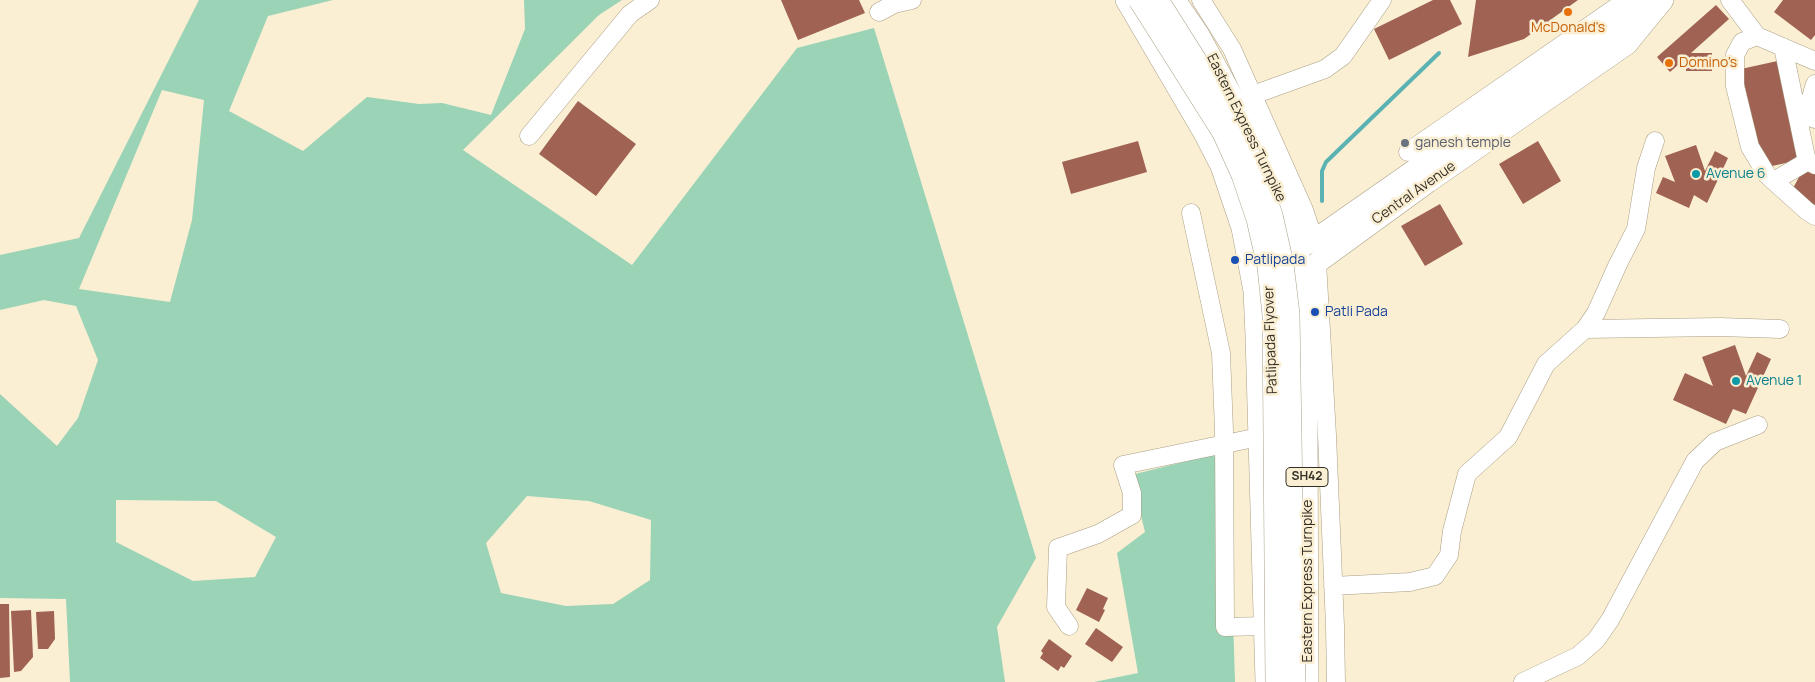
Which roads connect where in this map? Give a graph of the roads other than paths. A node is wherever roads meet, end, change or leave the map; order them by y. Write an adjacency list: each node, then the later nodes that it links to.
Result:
1 (650, 0): 20 (street)
2 (912, 0): 13 (street)
3 (1126, 0): 29 (main road)
4 (1139, 0): 39 (main road, Patlipada Flyover, bridge)
5 (1158, 0): 40 (main road, Patlipada Flyover, bridge)
6 (1175, 0): 27 (main road, Eastern Express Turnpike / SH42)
7 (1201, 0): 18 (street)
8 (1382, 0): 18 (street)
9 (1631, 0): 22 (street)
10 (1645, 0): 27 (main road, Central Avenue)
11 (1663, 0): 28 (main road, Central Avenue)
12 (1730, 0): 14 (street)
13 (879, 12)
14 (1757, 36): 15 (street); 24 (street)
15 (1783, 47): 16 (street); 23 (street)
16 (1815, 61)
17 (1815, 84): 19 (street)
18 (1253, 95): 27 (street)
19 (1815, 120)
20 (529, 136)
21 (1655, 141): 30 (street)
22 (1408, 152)
23 (1812, 163): 24 (street)
24 (1774, 181): 26 (street)
25 (1191, 213): 34 (street)
26 (1815, 216)
27 (1306, 245): 28 (main road, Eastern Express Turnpike / SH42); 29 (main road, Central Avenue)
28 (1310, 268): 29 (main road, Central Avenue); 35 (street); 41 (main road, Eastern Express Turnpike / SH42)
29 (1252, 282): 33 (main road)
30 (1585, 329): 31 (street); 35 (street)
31 (1780, 329)
32 (1758, 425): 43 (street)
33 (1259, 437): 34 (street); 37 (main road)
34 (1224, 444): 36 (street); 37 (street)
35 (1334, 586): 42 (street)
36 (1069, 626)
37 (1264, 626): 38 (main road)
38 (1266, 682)
39 (1276, 682)
40 (1295, 682)
41 (1308, 682)
42 (1336, 682)
43 (1523, 682)

